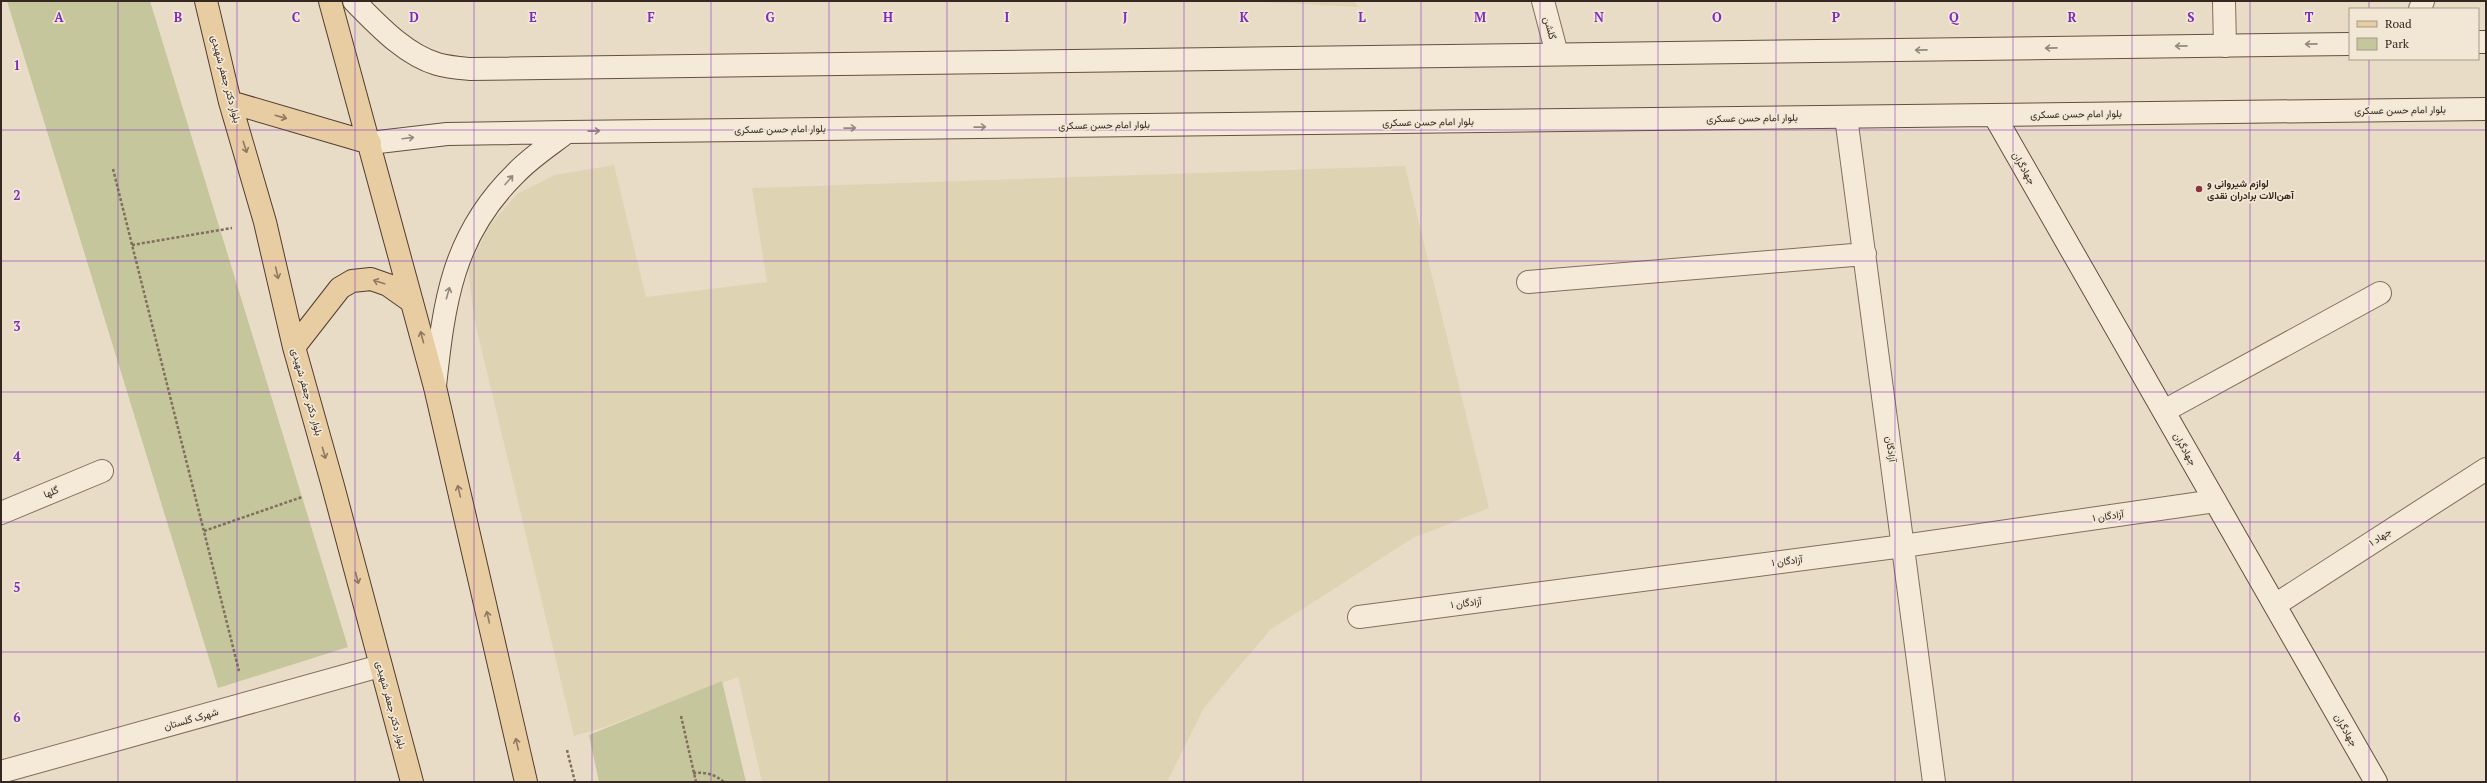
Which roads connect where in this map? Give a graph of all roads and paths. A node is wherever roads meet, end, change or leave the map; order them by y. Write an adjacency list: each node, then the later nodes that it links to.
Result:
1 (206, 1): 9 (main road, بلوار دکتر جعفر شهیدی)
2 (330, 1): 14 (main road)
3 (354, 1): 8 (main road)
4 (1543, 1): 8 (main road, گلشن)
5 (2224, 1): 7 (main road)
6 (2349, 44): 7 (main road, one-way to 7)
7 (2225, 46): 8 (main road, one-way to 8)
8 (1557, 54)
9 (230, 102): 14 (main road, one-way to 14); 16 (main road, بلوار دکتر جعفر شهیدی, one-way to 16)
10 (2486, 109): 11 (main road, بلوار امام حسن عسکری)
11 (1994, 115): 12 (main road, بلوار امام حسن عسکری); 24 (main road, جهادگران)
12 (1846, 117): 13 (main road, بلوار امام حسن عسکری, one-way to 12); 18 (main road, آزادگان)
13 (567, 132): 14 (main road, بلوار امام حسن عسکری, one-way to 13); 23 (main road, one-way to 13)
14 (370, 143): 21 (main road)
15 (112, 169): 17 (path)
16 (265, 222): 17 (path); 22 (main road, بلوار دکتر جعفر شهیدی, one-way to 22)
17 (132, 245): 30 (path)
18 (1865, 254): 19 (main road); 31 (main road, آزادگان)
19 (1528, 282)
20 (2380, 294): 24 (main road)
21 (412, 302): 22 (main road, one-way to 22); 23 (main road, one-way to 21)
22 (294, 347): 27 (main road, بلوار دکتر جعفر شهیدی, one-way to 27)
23 (435, 387): 41 (main road, one-way to 23)
24 (2164, 411): 28 (main road, جهادگران)
25 (2486, 469): 32 (main road, جهاد ۱)
26 (102, 471): 29 (main road, گلها)
27 (334, 486): 30 (path); 34 (main road, بلوار دکتر جعفر شهیدی, one-way to 34)
28 (2215, 501): 31 (main road, آزادگان ۱); 32 (main road, جهادگران)
29 (1, 513)
30 (204, 531): 35 (path)
31 (1903, 546): 33 (main road, آزادگان ۱); 45 (main road, آزادگان)
32 (2275, 605): 46 (main road, جهادگران)
33 (1359, 617)
34 (380, 666): 35 (main road, شهرک گلستان); 40 (main road, بلوار دکتر جعفر شهیدی)
35 (247, 703): 38 (main road, شهرک گلستان)
36 (681, 716): 39 (path)
37 (567, 750): 42 (path)
38 (1, 772)
39 (694, 773): 43 (path); 44 (path)
40 (412, 782)
41 (526, 782)
42 (575, 782)
43 (696, 782)
44 (724, 782)
45 (1934, 782)
46 (2376, 782)

